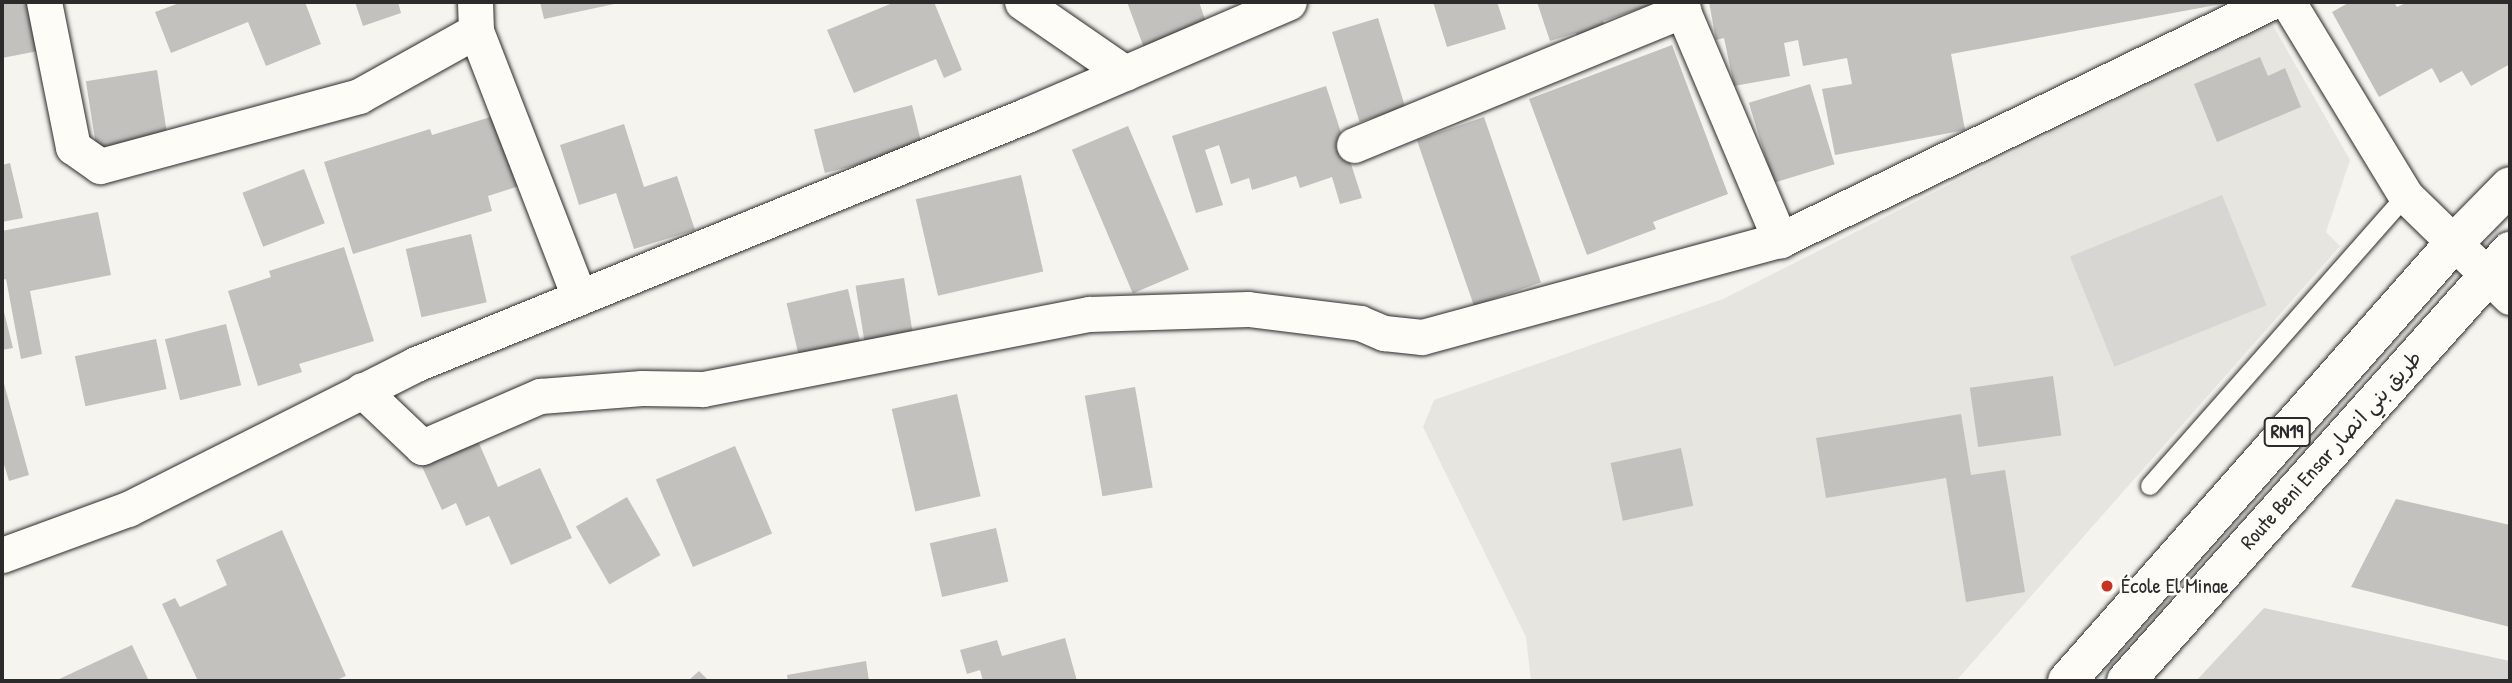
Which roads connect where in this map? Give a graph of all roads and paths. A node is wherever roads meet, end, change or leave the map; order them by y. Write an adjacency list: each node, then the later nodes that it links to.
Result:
1 (44, 2): 7 (street)
2 (1022, 2): 8 (street)
3 (1289, 2): 8 (street)
4 (2271, 2): 12 (street)
5 (2288, 2): 11 (street)
6 (1681, 6): 9 (street); 12 (street)
7 (476, 17): 15 (street)
8 (1125, 73): 15 (street)
9 (1354, 145)
10 (2510, 186): 13 (highway, Route Beni Ensar طريق بني انصار / RN19)
11 (2406, 196): 13 (street); 17 (lane)
12 (1780, 240): 16 (street)
13 (2455, 242): 14 (street); 19 (highway, Route Beni Ensar طريق بني انصار / RN19)
14 (2502, 274): 20 (highway, Route Beni Ensar طريق بني انصار / RN19)
15 (579, 296): 16 (street)
16 (362, 390): 18 (street)
17 (2150, 486)
18 (2, 555)
19 (2067, 681)
20 (2126, 681)

